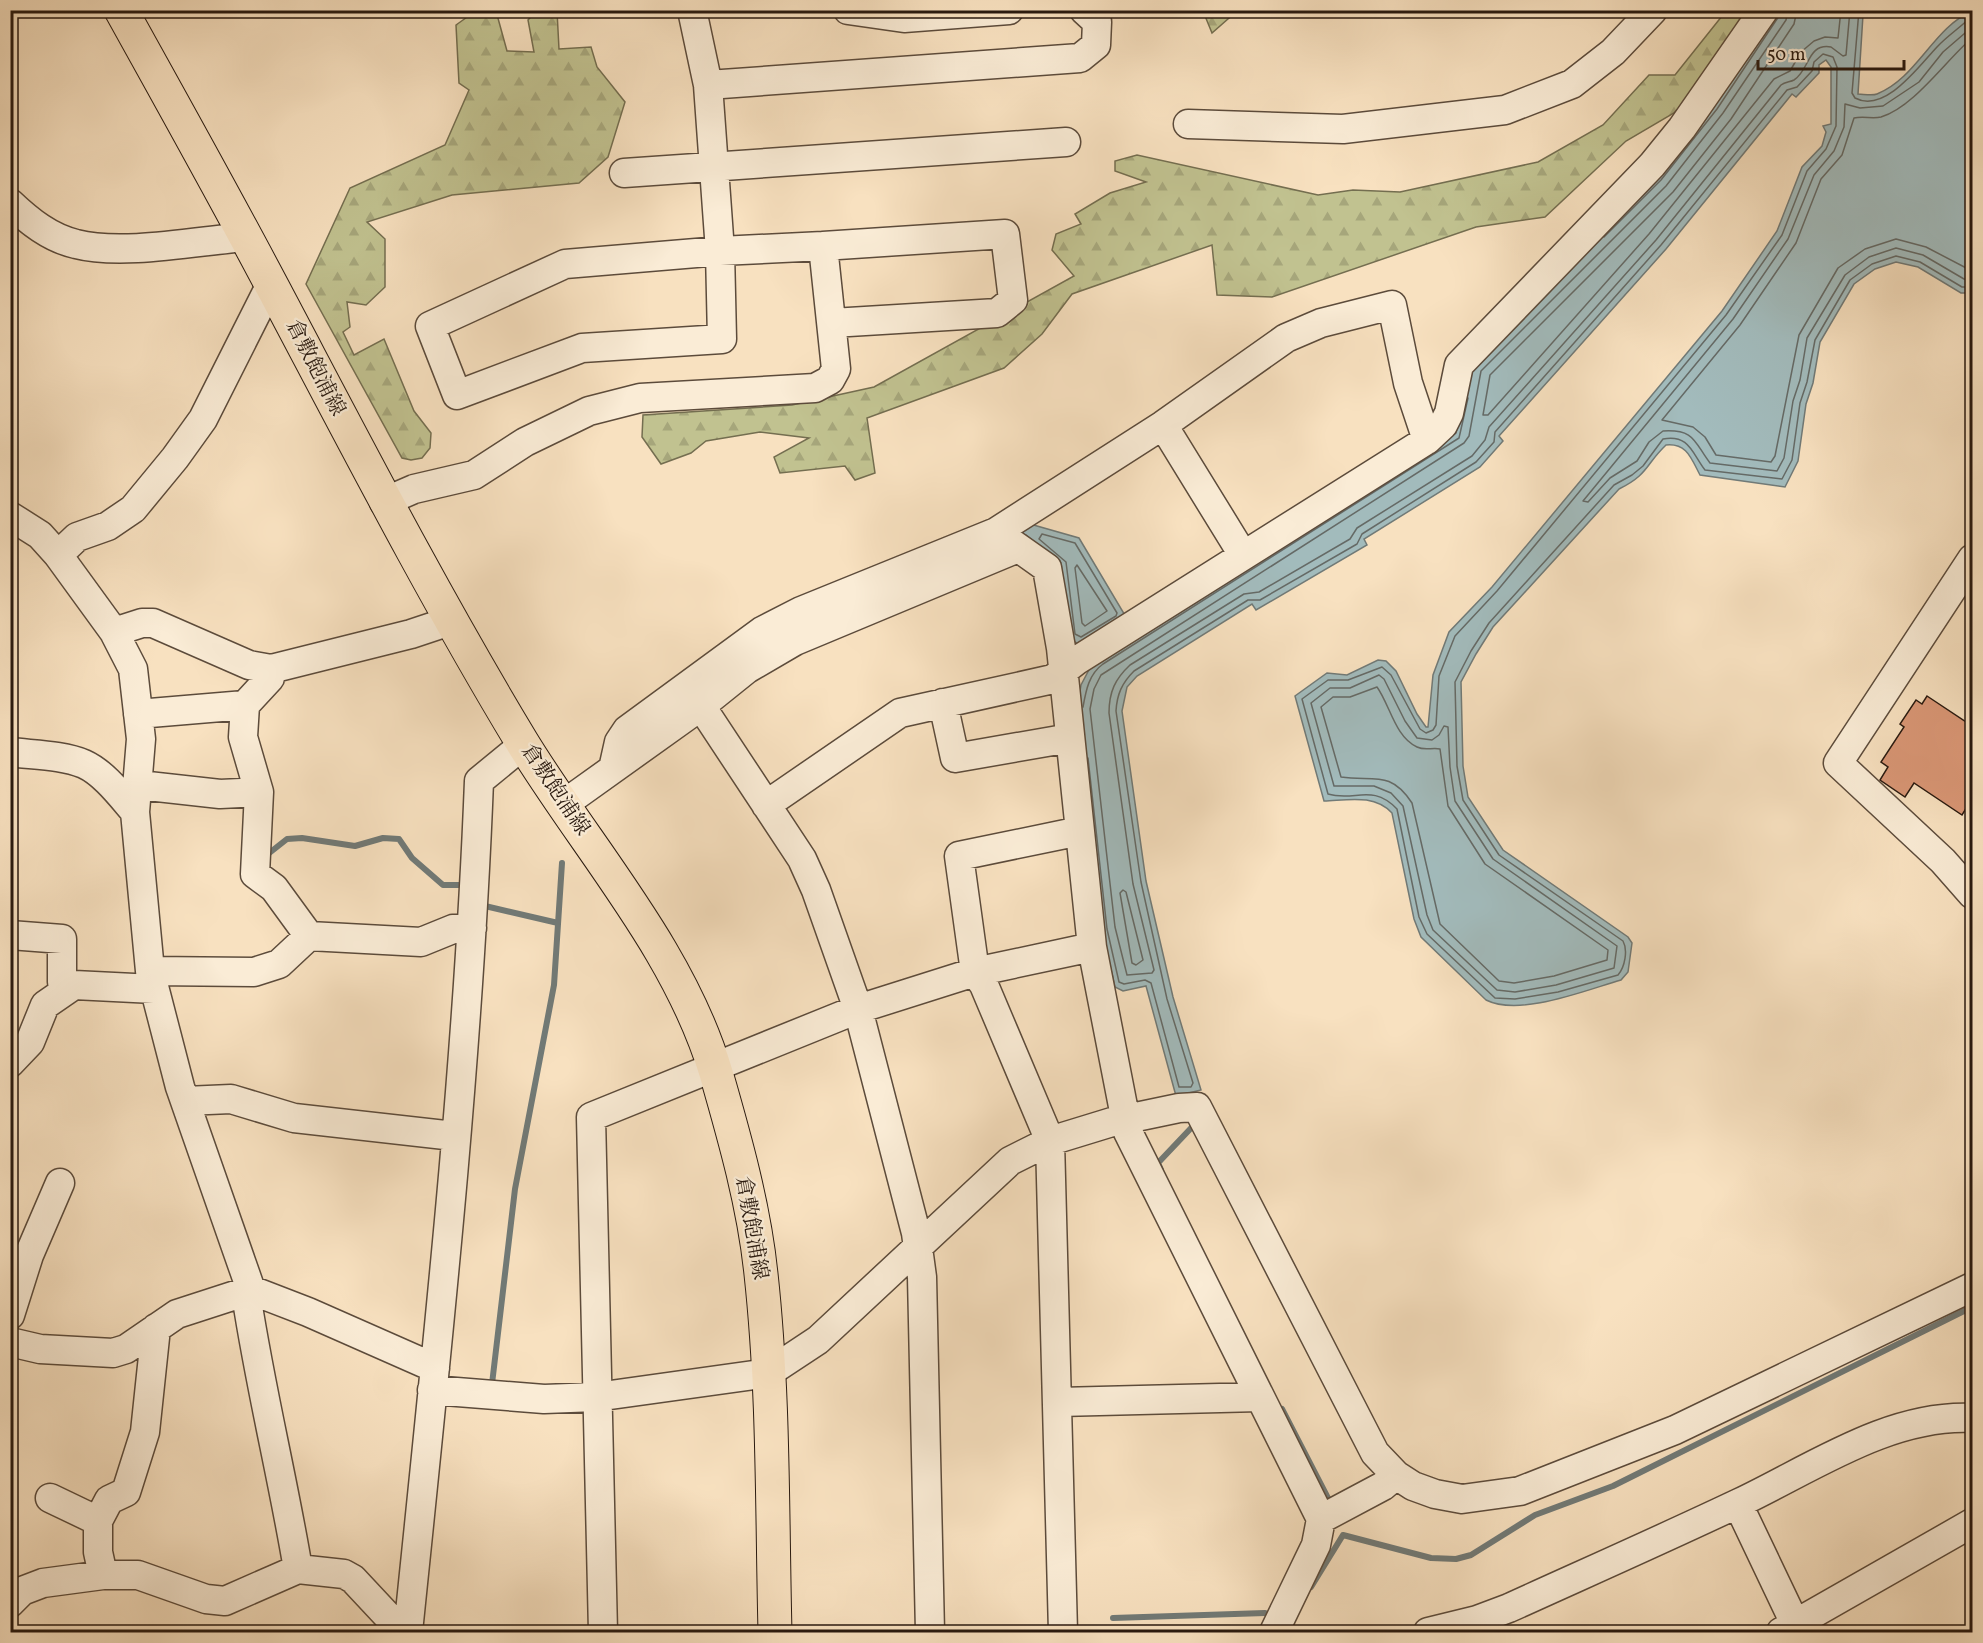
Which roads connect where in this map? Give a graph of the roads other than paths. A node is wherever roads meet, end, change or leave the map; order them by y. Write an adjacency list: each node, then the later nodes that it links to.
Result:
1 (121, 10): 14 (main road, 倉敷飽浦線)
2 (692, 10): 8 (street)
3 (848, 10): 4 (street)
4 (1010, 10)
5 (1084, 10): 8 (street)
6 (1653, 10): 9 (street)
7 (1764, 10): 20 (street)
8 (708, 85): 11 (street)
9 (1188, 124)
10 (1066, 142): 11 (street)
11 (713, 166): 12 (street); 16 (street)
12 (624, 173)
13 (10, 203): 14 (street)
14 (246, 237): 17 (main road, 倉敷飽浦線)
15 (823, 246): 16 (street); 18 (street); 18 (street)
16 (720, 250): 16 (street)
17 (271, 284): 21 (main road, 倉敷飽浦線); 24 (street)
18 (832, 323): 21 (street)
19 (1163, 425): 20 (street); 23 (street); 25 (street)
20 (1428, 441): 25 (street)
21 (384, 502): 27 (main road, 倉敷飽浦線)
22 (10, 516): 24 (street)
23 (1007, 540): 30 (street); 33 (street); 38 (street)
24 (58, 555): 28 (street)
25 (1243, 555): 30 (street)
26 (1972, 559): 45 (street)
27 (453, 620): 29 (street); 36 (main road, 倉敷飽浦線)
28 (114, 632): 29 (street); 34 (street)
29 (271, 669): 32 (street)
30 (1063, 672): 31 (street); 35 (street)
31 (943, 703): 35 (street); 42 (street)
32 (245, 705): 34 (street); 40 (street)
33 (701, 706): 38 (street); 42 (street)
34 (138, 714): 39 (street)
35 (1070, 738): 44 (street)
36 (524, 744): 41 (main road, 倉敷飽浦線); 46 (street)
37 (10, 752): 43 (street)
38 (613, 769): 41 (street)
39 (139, 785): 40 (street); 43 (street)
40 (259, 792): 48 (street)
41 (564, 804): 55 (main road, 倉敷飽浦線)
42 (766, 805): 53 (street)
43 (135, 812): 51 (street)
44 (1080, 831): 49 (street); 50 (street)
45 (1972, 894)
46 (472, 928): 48 (street); 58 (street)
47 (10, 935): 52 (street)
48 (309, 936): 51 (street)
49 (1092, 946): 50 (street); 57 (street)
50 (975, 972): 53 (street); 59 (street)
51 (152, 980): 52 (street); 56 (street)
52 (66, 990): 54 (street)
53 (858, 1009): 55 (street); 61 (street)
54 (10, 1063)
55 (715, 1068): 67 (main road, 倉敷飽浦線); 69 (street)
56 (185, 1101): 58 (street); 63 (street)
57 (1125, 1120): 59 (street); 70 (street); 73 (street)
58 (454, 1136): 68 (street)
59 (1050, 1141): 61 (street); 71 (street)
60 (60, 1183): 64 (street)
61 (918, 1249): 67 (street); 86 (street)
62 (1972, 1287): 73 (street)
63 (250, 1290): 65 (street); 68 (street); 79 (street)
64 (10, 1315)
65 (156, 1328): 66 (street); 77 (street)
66 (10, 1342)
67 (768, 1373): 69 (street); 85 (main road, 倉敷飽浦線)
68 (433, 1379): 69 (street); 83 (street)
69 (596, 1397): 84 (street)
70 (1260, 1397): 71 (street); 76 (street)
71 (1059, 1402): 87 (street)
72 (1972, 1418): 75 (street)
73 (1396, 1475): 76 (street)
74 (50, 1498): 77 (street)
75 (1738, 1504): 82 (street); 89 (street)
76 (1331, 1515): 88 (street)
77 (98, 1521): 80 (street)
78 (1972, 1523): 82 (street)
79 (298, 1569): 80 (street); 83 (street)
80 (103, 1575): 81 (street)
81 (10, 1604)
82 (1792, 1630)
83 (408, 1631)
84 (603, 1632)
85 (775, 1632)
86 (930, 1632)
87 (1063, 1632)
88 (1274, 1632)
89 (1428, 1632)

